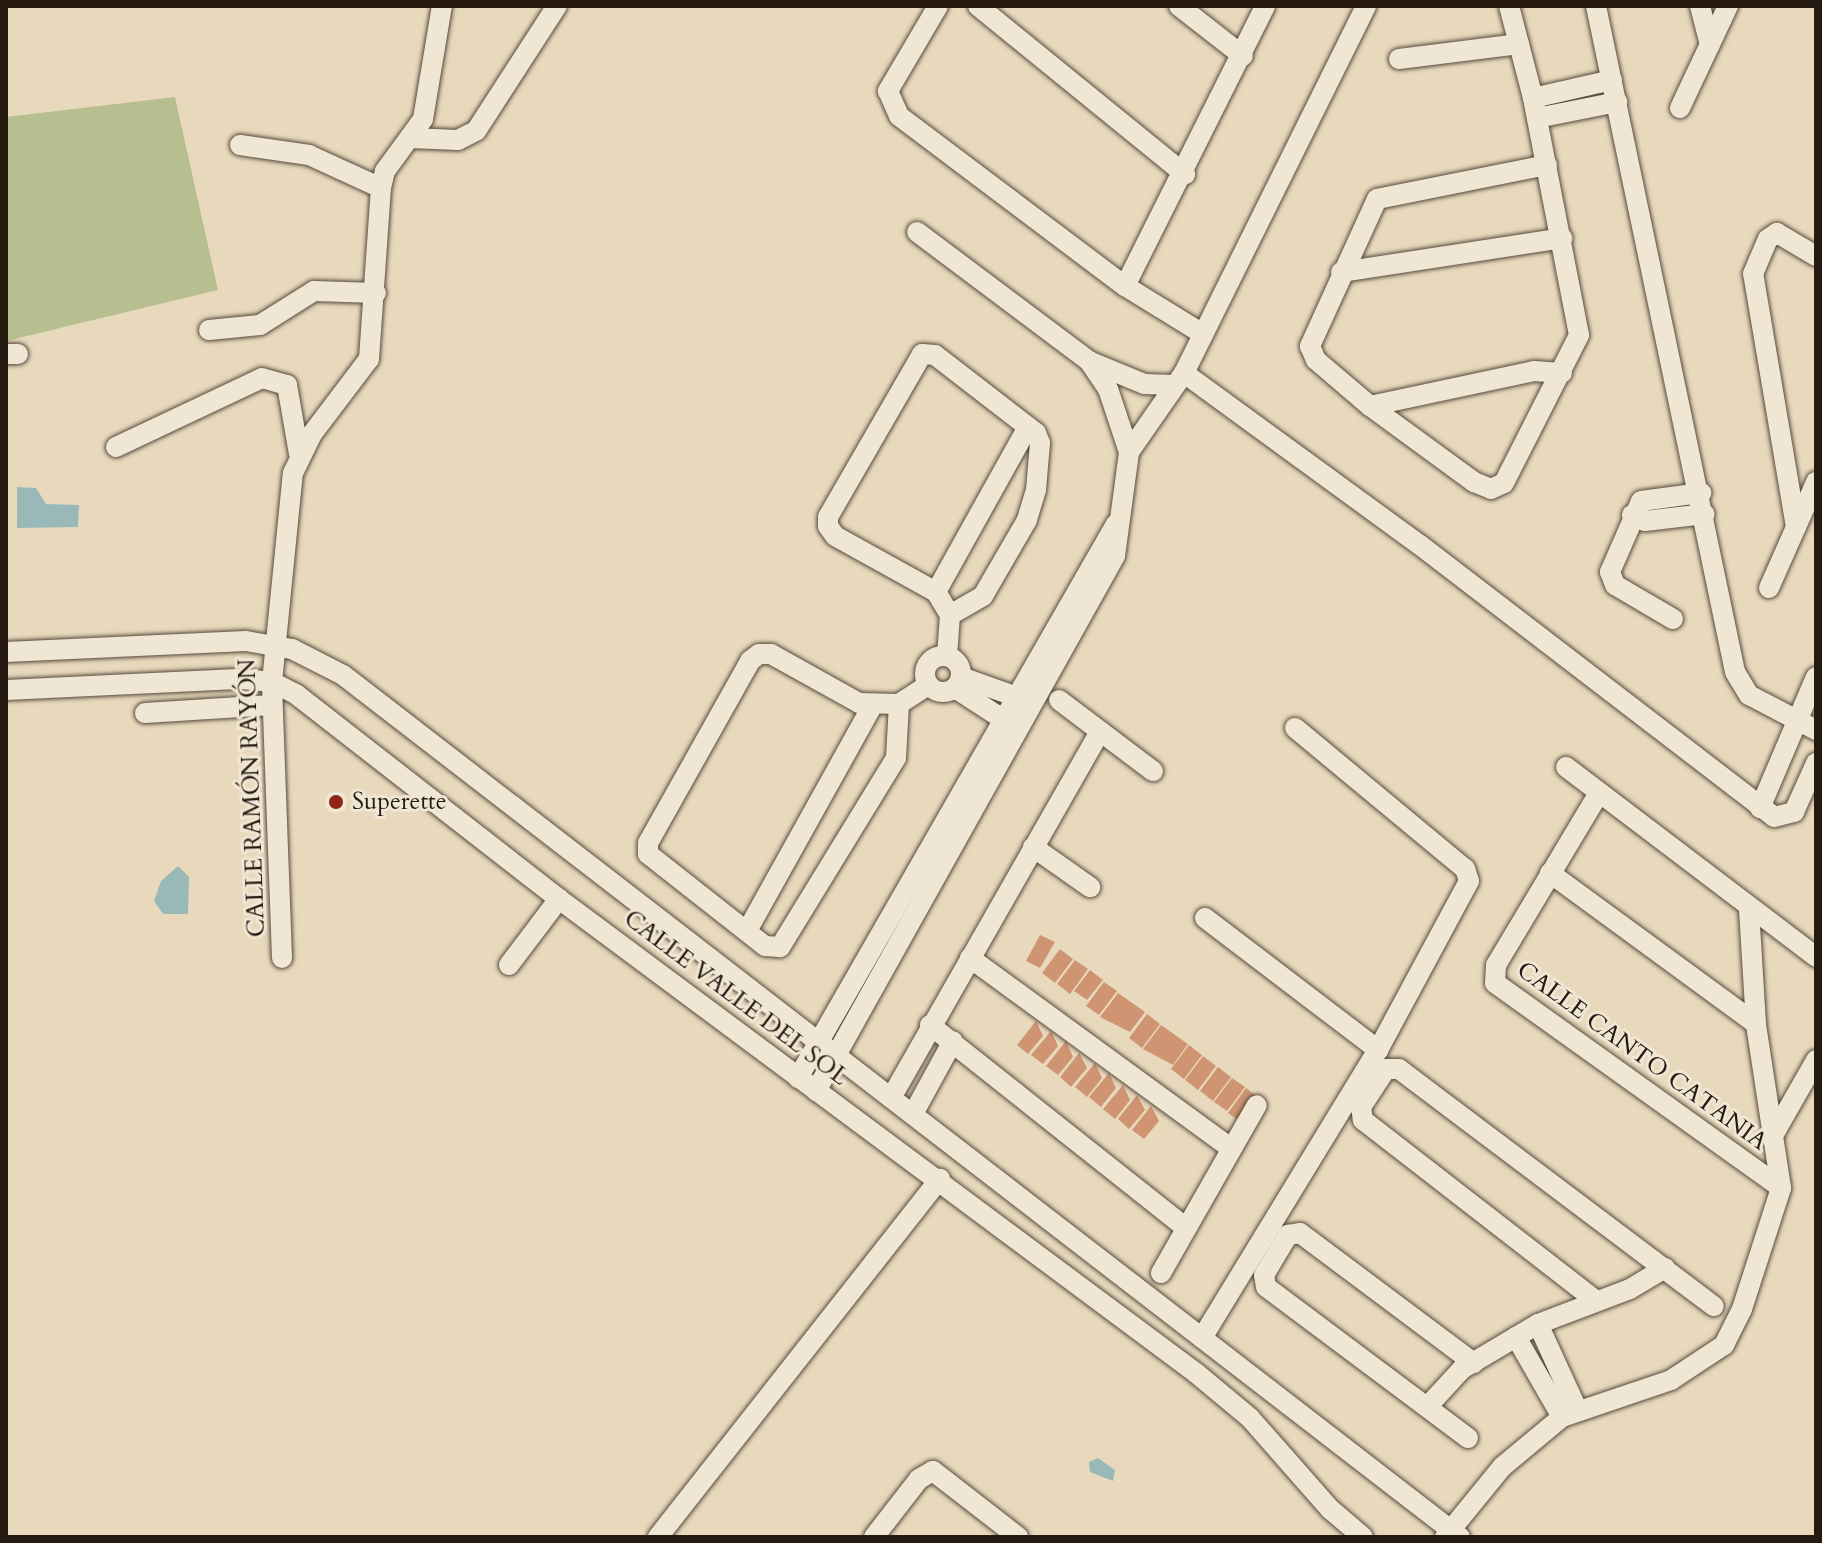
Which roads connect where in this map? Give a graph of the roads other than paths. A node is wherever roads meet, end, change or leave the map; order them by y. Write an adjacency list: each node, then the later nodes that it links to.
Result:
1 (442, 6): 20 (street, CALLE RAMÓN RAYÓN)
2 (557, 6): 20 (street)
3 (938, 6): 29 (street)
4 (978, 6): 23 (street)
5 (1179, 6): 14 (street)
6 (1265, 6): 14 (street)
7 (1366, 6): 32 (street)
8 (1509, 6): 12 (street)
9 (1596, 6): 16 (street)
10 (1700, 6): 13 (street)
11 (1728, 6): 13 (street)
12 (1519, 44): 15 (street); 18 (street)
13 (1710, 45): 19 (street)
14 (1243, 56): 23 (street)
15 (1399, 59)
16 (1612, 80): 17 (street); 18 (street)
17 (1617, 102): 18 (street); 42 (street)
18 (1535, 108): 22 (street)
19 (1680, 108)
20 (410, 138): 24 (street, CALLE RAMÓN RAYÓN)
21 (240, 145): 24 (street)
22 (1547, 165): 26 (street); 28 (street)
23 (1185, 174): 29 (street)
24 (381, 188): 30 (street, CALLE RAMÓN RAYÓN)
25 (917, 232): 33 (street)
26 (1562, 238): 28 (street); 34 (street)
27 (1816, 256): 45 (street)
28 (1341, 272): 36 (street)
29 (1125, 286): 32 (street)
30 (376, 293): 31 (street); 40 (street, CALLE RAMÓN RAYÓN)
31 (209, 330)
32 (1203, 334): 35 (street)
33 (1089, 361): 35 (street); 39 (street)
34 (1562, 373): 36 (street); 36 (street)
35 (1179, 379): 39 (street); 73 (street)
36 (1370, 406)
37 (1028, 427): 47 (street); 47 (street); 48 (street)
38 (116, 447): 40 (street)
39 (1129, 452): 58 (street)
40 (299, 454): 50 (street, CALLE RAMÓN RAYÓN)
41 (1816, 482): 45 (street)
42 (1701, 493): 43 (street); 44 (street)
43 (1705, 514): 44 (street); 64 (street)
44 (1632, 515): 49 (street)
45 (1796, 527): 46 (street)
46 (1769, 588)
47 (936, 592): 48 (street)
48 (950, 615): 52 (street)
49 (1673, 619)
50 (274, 644): 51 (street); 54 (street, CALLE RAMÓN RAYÓN); 88 (street)
51 (6, 652)
52 (947, 656): 55 (street); 56 (street)
53 (1816, 677): 64 (street)
54 (272, 682): 57 (street); 61 (street, CALLE RAMÓN RAYÓN); 77 (street, CALLE VALLE DEL SOL)
55 (958, 683): 56 (street); 58 (street); 65 (street)
56 (928, 685): 60 (street)
57 (6, 690)
58 (1025, 699): 65 (street)
59 (1059, 700): 68 (street)
60 (899, 704): 62 (street); 80 (street)
61 (272, 705): 63 (street); 82 (street, CALLE RAMÓN RAYÓN)
62 (873, 705): 80 (street); 80 (street)
63 (145, 713)
64 (1796, 720): 67 (street); 73 (street)
65 (1010, 724): 88 (street); 90 (street)
66 (1295, 728): 89 (street)
67 (1816, 730)
68 (1100, 731): 71 (street); 74 (street)
69 (1816, 763): 73 (street)
70 (1566, 767): 72 (street)
71 (1153, 771)
72 (1599, 793): 75 (street, CALLE CANTO CATANIA); 78 (street)
73 (1760, 808)
74 (1033, 847): 76 (street); 83 (street)
75 (1550, 873): 85 (street); 100 (street, CALLE CANTO CATANIA)
76 (1090, 887)
77 (559, 899): 84 (street); 92 (street, CALLE VALLE DEL SOL)
78 (1749, 910): 81 (street); 85 (street)
79 (1205, 918): 89 (street)
80 (747, 931)
81 (1816, 957)
82 (282, 958)
83 (970, 958): 86 (street); 98 (street)
84 (509, 965)
85 (1756, 1024): 97 (street)
86 (930, 1025): 87 (street); 94 (street)
87 (953, 1041): 96 (street); 101 (street)
88 (818, 1043): 90 (street); 92 (street)
89 (1378, 1050): 108 (street)
90 (836, 1056): 93 (street); 94 (street)
91 (1816, 1060): 97 (street)
92 (798, 1078): 93 (street, CALLE VALLE DEL SOL)
93 (816, 1091): 99 (street, CALLE VALLE DEL SOL)
94 (891, 1098): 96 (street)
95 (1257, 1105): 98 (street)
96 (913, 1114): 108 (street)
97 (1775, 1132): 100 (street)
98 (1231, 1148): 101 (street)
99 (940, 1179): 115 (street); 117 (street, CALLE VALLE DEL SOL)
100 (1781, 1188): 111 (street)
101 (1186, 1228): 103 (street)
102 (1665, 1268): 104 (street); 104 (street); 105 (street)
103 (1161, 1273)
104 (1595, 1300): 106 (street)
105 (1714, 1306)
106 (1538, 1324): 107 (street); 111 (street)
107 (1516, 1337): 109 (street); 111 (street)
108 (1202, 1338): 113 (street)
109 (1474, 1363): 110 (street); 110 (street)
110 (1427, 1407): 112 (street)
111 (1570, 1413): 113 (street)
112 (1468, 1438)
113 (1452, 1535)
114 (1018, 1536): 116 (street)
115 (658, 1537)
116 (874, 1537)
117 (1363, 1537)

